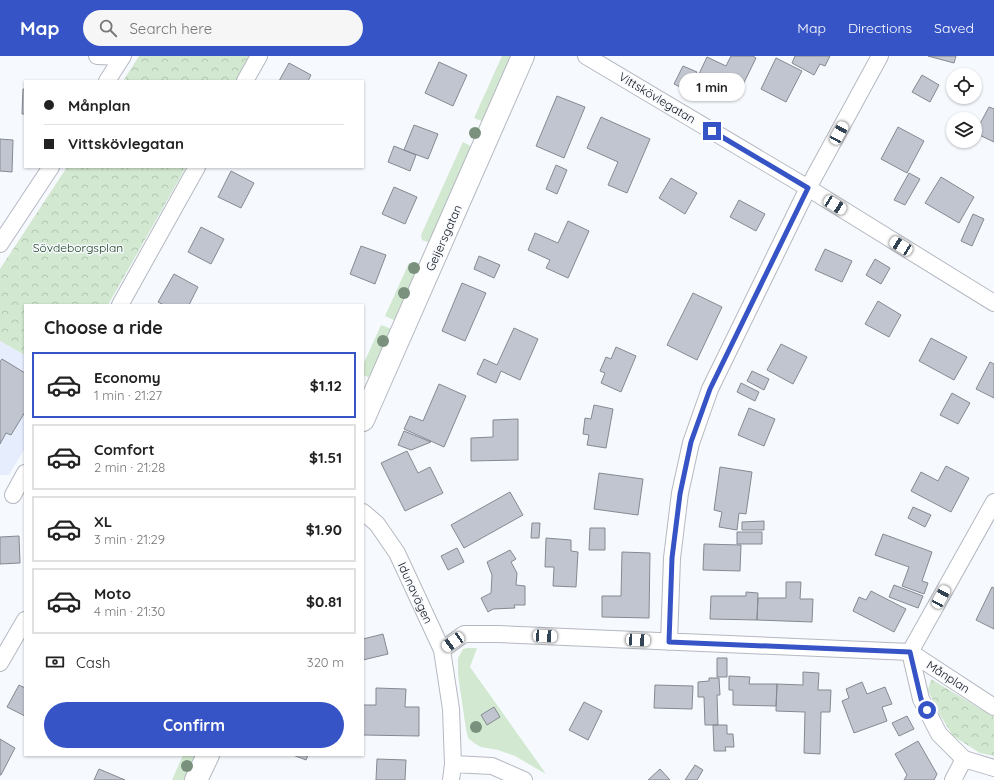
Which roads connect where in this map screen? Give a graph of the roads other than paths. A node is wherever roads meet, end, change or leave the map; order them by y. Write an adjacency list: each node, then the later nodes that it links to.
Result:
1 (97, 56): 6 (street)
2 (260, 56): 8 (street)
3 (523, 56): 15 (street, Geijersgatan)
4 (586, 56): 11 (street, Vittskövlegatan)
5 (880, 56): 11 (street)
6 (122, 57): 7 (street)
7 (108, 80)
8 (246, 80)
9 (50, 168): 12 (street)
10 (196, 168): 14 (street)
11 (808, 188): 13 (street, Vittskövlegatan); 21 (street)
12 (0, 244)
13 (994, 303)
14 (121, 304)
15 (364, 418)
16 (24, 475): 17 (street)
17 (12, 496)
18 (994, 502): 23 (street)
19 (364, 513): 22 (street, Idunavägen)
20 (24, 622): 24 (street)
21 (669, 642): 22 (street); 23 (street)
22 (442, 650): 28 (street, Idunavägen)
23 (910, 652): 25 (street, Månplan); 27 (street, Månplan)
24 (0, 663)
25 (994, 707)
26 (208, 756): 30 (street)
27 (964, 759): 29 (street, Månplan); 33 (street)
28 (453, 764): 31 (street, Idunavägen); 32 (street)
29 (994, 768)
30 (196, 780)
31 (451, 780)
32 (524, 780)
33 (953, 780)

